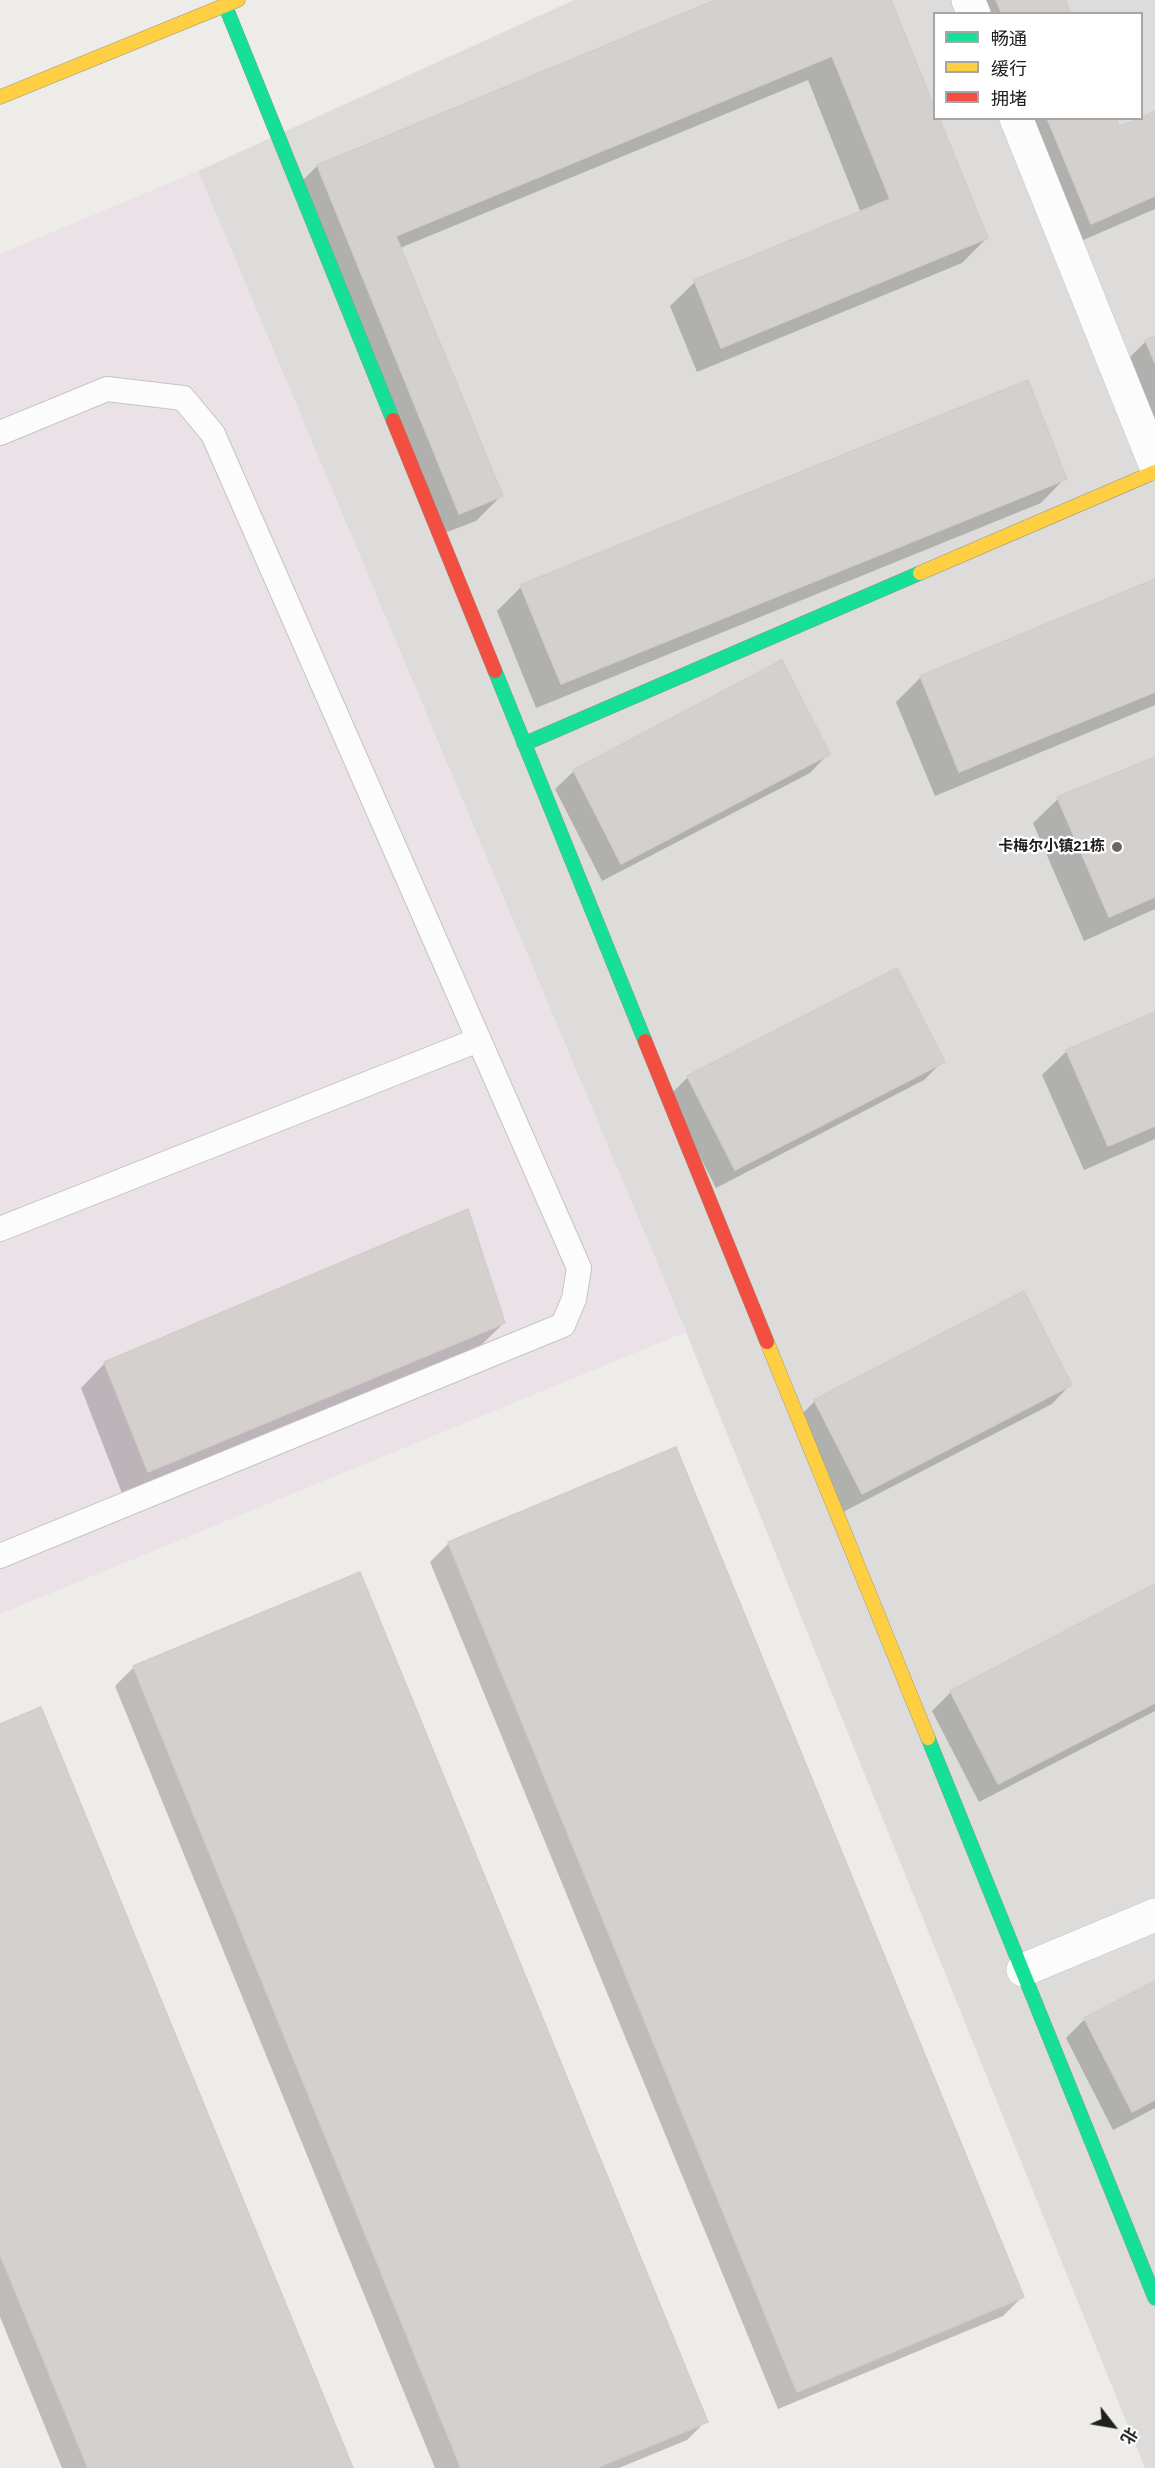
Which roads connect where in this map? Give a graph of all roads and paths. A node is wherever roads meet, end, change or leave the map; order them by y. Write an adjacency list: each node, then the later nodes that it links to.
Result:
1 (231, 3): 2 (street); 7 (street)
2 (0, 97)
3 (1017, 120): 5 (street)
4 (0, 433): 8 (lane)
5 (1155, 464)
6 (1155, 472): 7 (street)
7 (524, 744): 12 (street)
8 (478, 1040): 9 (lane); 10 (lane)
9 (2, 1221)
10 (0, 1556)
11 (1155, 1915): 12 (street)
12 (1023, 1970): 13 (street)
13 (1155, 2298)

